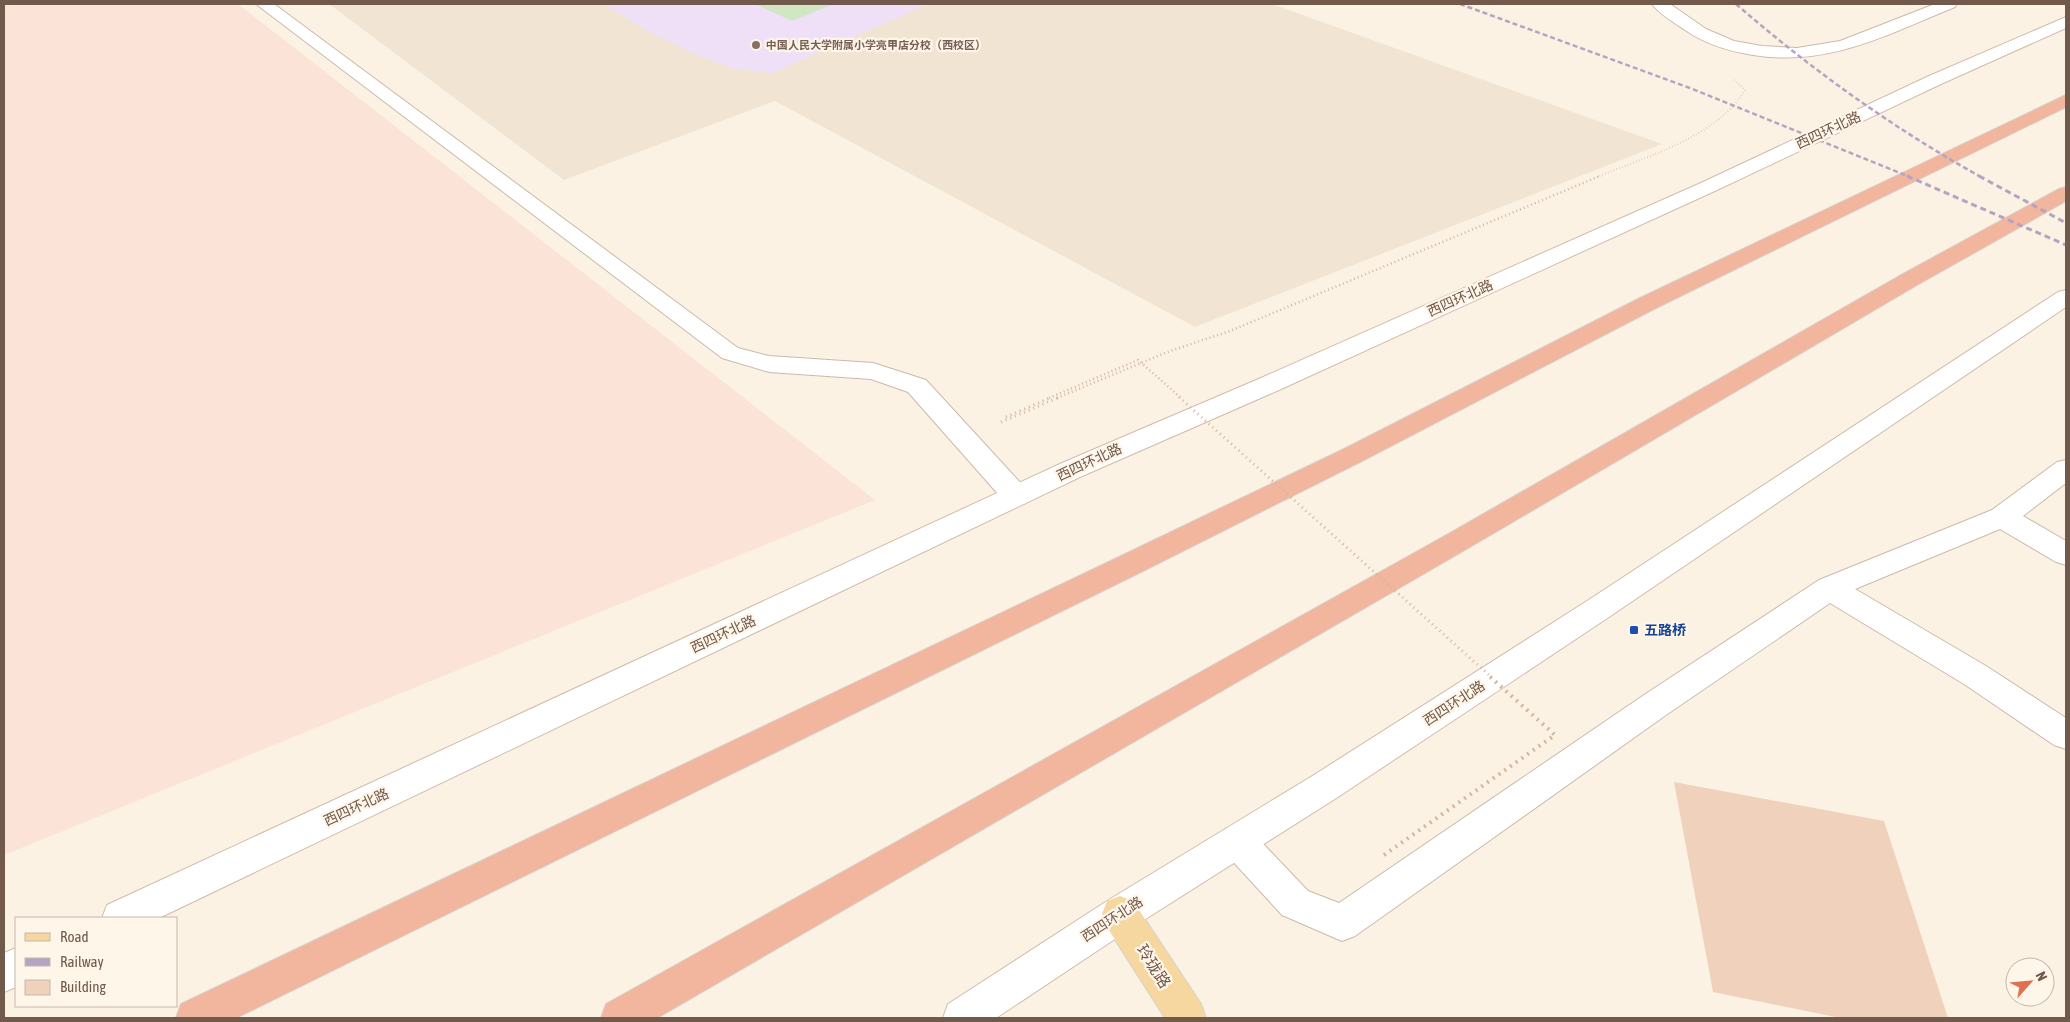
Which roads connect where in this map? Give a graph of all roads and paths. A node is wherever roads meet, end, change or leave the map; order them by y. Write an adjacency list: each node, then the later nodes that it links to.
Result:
1 (264, 4): 10 (street)
2 (1660, 4): 5 (street)
3 (1949, 4): 5 (street)
4 (2066, 22): 12 (street, 西四环北路)
5 (1712, 39): 10 (path)
6 (2066, 100): 21 (highway)
7 (2066, 193): 22 (highway)
8 (2066, 297): 17 (street, 西四环北路)
9 (1006, 417): 18 (path, bridge)
10 (972, 447): 12 (street)
11 (2066, 469): 13 (street)
12 (1016, 496): 20 (street, 西四环北路)
13 (2002, 517): 14 (street); 15 (street)
14 (2066, 554)
15 (1830, 588): 16 (street); 17 (street)
16 (2066, 735)
17 (1237, 841): 19 (street, 西四环北路)
18 (1384, 855)
19 (1120, 914): 23 (street, 西四环北路); 24 (main road, 玲珑路)
20 (122, 917)
21 (195, 1018)
22 (620, 1018)
23 (962, 1018)
24 (1187, 1018)

